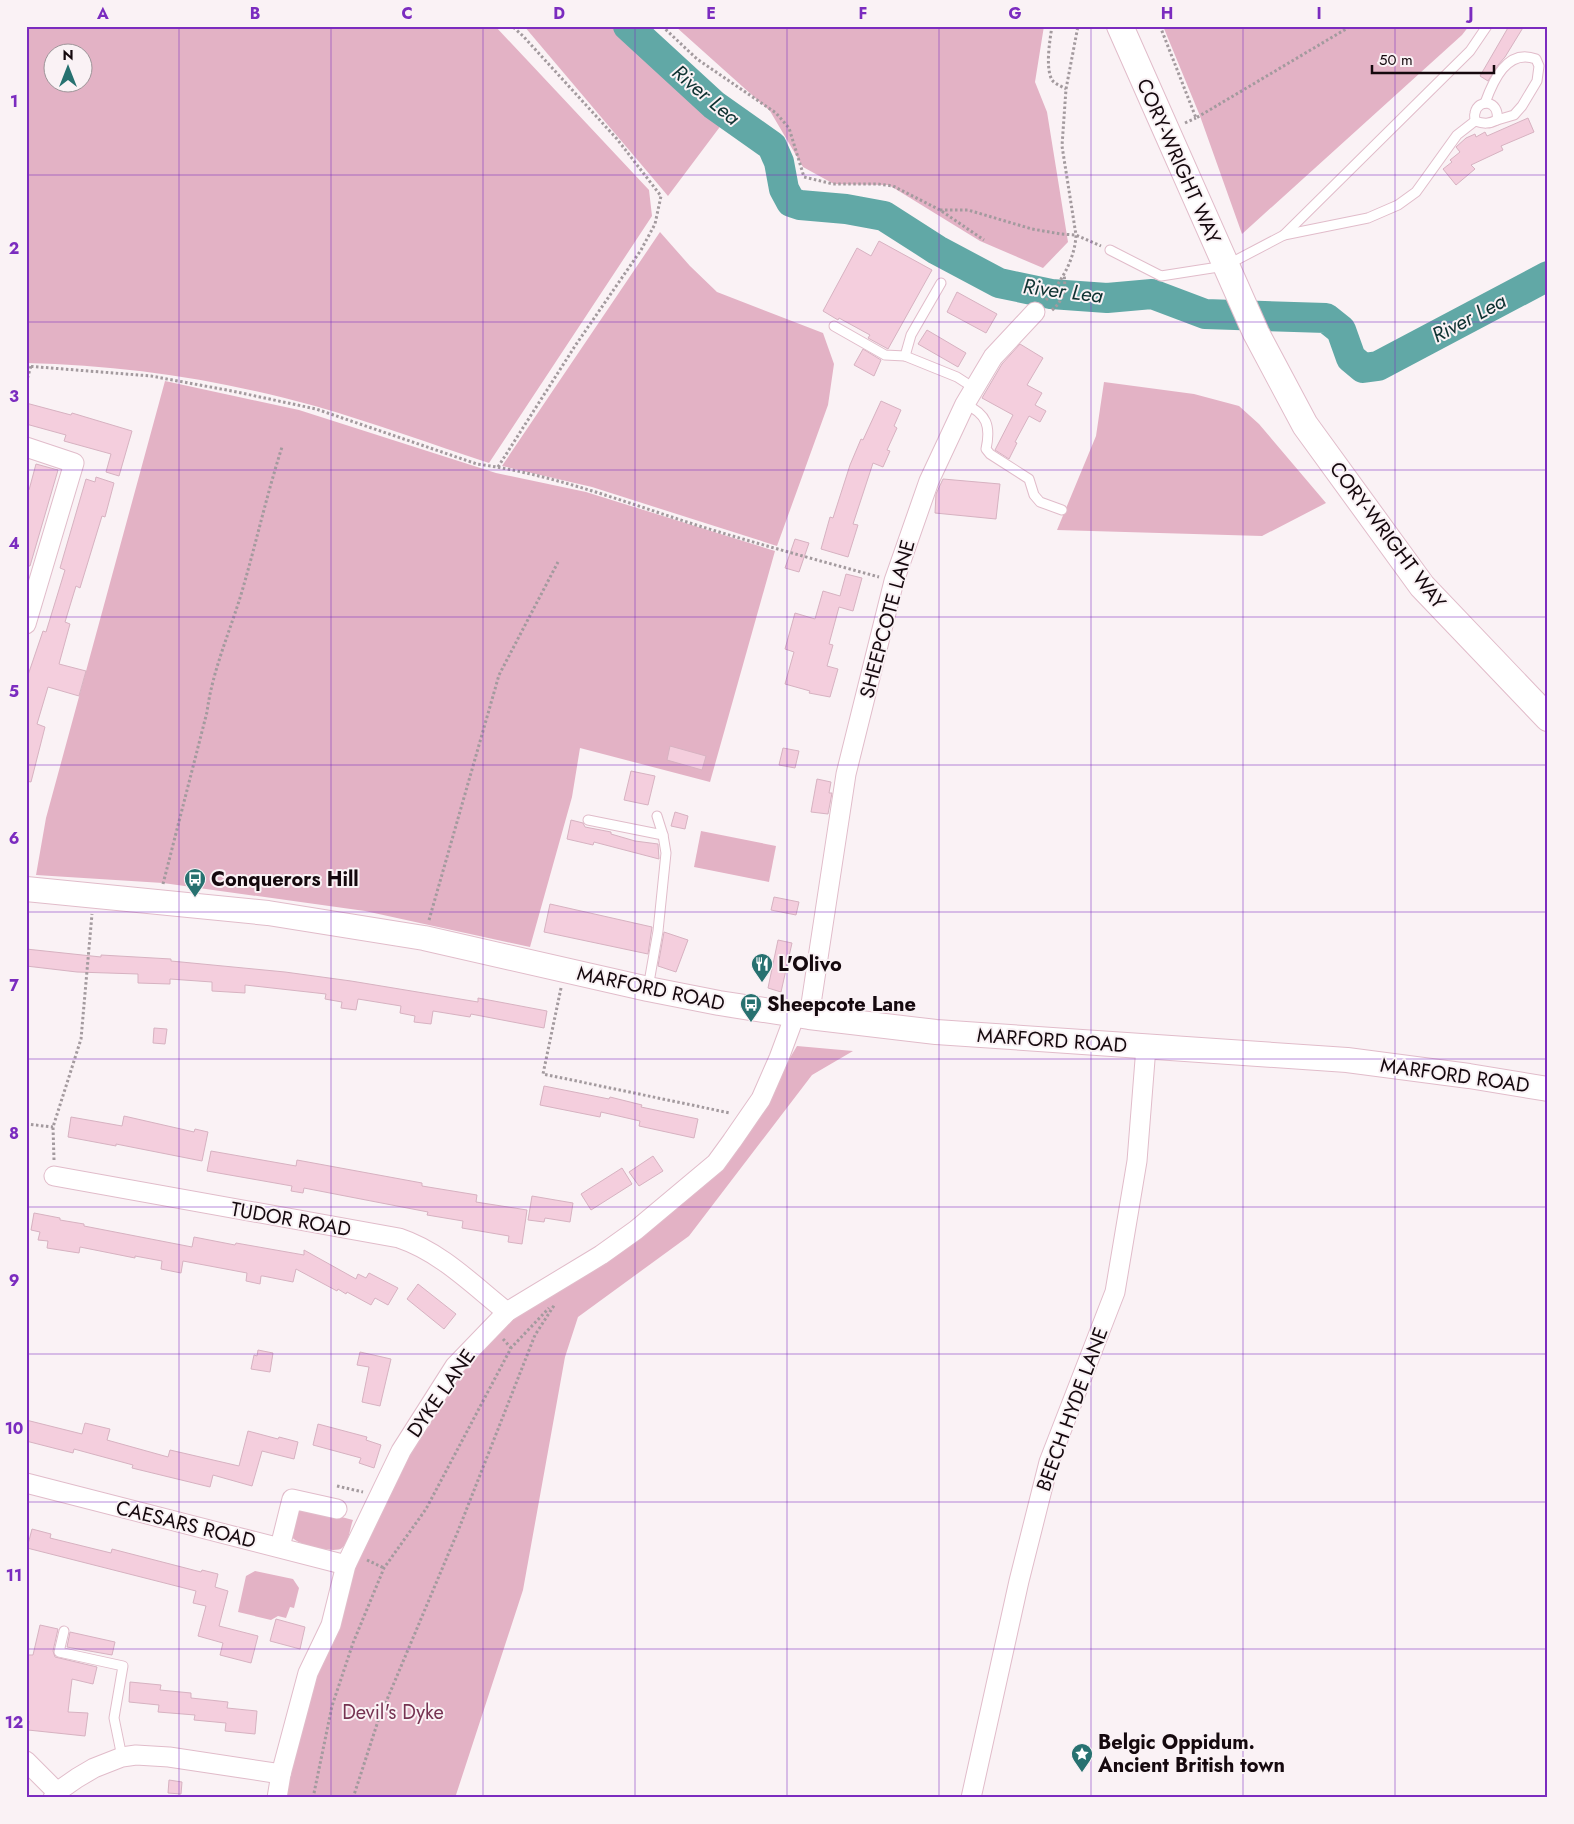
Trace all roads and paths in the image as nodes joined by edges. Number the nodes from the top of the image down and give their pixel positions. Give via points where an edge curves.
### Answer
1 (512, 26) edge
2 (662, 26) edge
3 (1052, 26) edge
4 (1078, 26) edge
5 (1120, 26) edge
6 (1160, 26) edge
7 (1351, 26) edge
8 (1487, 26) edge
9 (1066, 89) junction
10 (1485, 104) junction
11 (1497, 120) junction
12 (1476, 122) junction
13 (940, 210) junction
14 (1076, 235) junction
15 (1284, 235) junction
16 (984, 240) dead end
17 (1110, 250) joint
18 (1225, 266) junction
19 (1064, 273) junction
20 (941, 283) dead end
21 (1045, 307) junction
22 (834, 326) dead end
23 (905, 356) junction
24 (26, 366) edge
25 (31, 366) junction
26 (26, 383) edge
27 (970, 396) junction
28 (26, 447) edge
29 (282, 447) dead end
30 (498, 467) junction
31 (1062, 510) dead end
32 (558, 562) dead end
33 (894, 581) junction
34 (26, 624) edge
35 (1548, 718) edge
36 (656, 816) dead end
37 (588, 820) dead end
38 (664, 835) junction
39 (26, 889) edge
40 (94, 896) junction
41 (158, 902) junction
42 (424, 938) junction
43 (565, 970) junction
44 (648, 989) junction
45 (802, 1016) junction
46 (1146, 1047) junction
47 (1548, 1089) edge
48 (748, 1117) junction
49 (26, 1124) edge
50 (53, 1127) junction
51 (54, 1176) joint
52 (507, 1312) junction
53 (26, 1483) edge
54 (337, 1486) dead end
55 (379, 1496) junction
56 (337, 1509) dead end
57 (280, 1547) junction
58 (346, 1565) junction
59 (64, 1631) dead end
60 (122, 1757) junction
61 (26, 1761) edge
62 (281, 1774) junction
63 (55, 1795) edge
64 (277, 1798) edge
65 (312, 1798) edge
66 (353, 1798) edge
67 (971, 1798) edge

1 - 30 path via 616,139 661,196 655,224 641,250
2 - 13 path via 697,59 776,113 790,128 804,177 833,184 893,186
3 - 9 path via 1049,62 1052,79
4 - 9 path
5 - 18 main road, CORY-WRIGHT WAY
6 - 7 path via 1196,118
8 - 15 lane via 1470,51
9 - 14 path via 1062,146
10 - 11 lane via 1496,108
10 - 11 lane via 1490,89 1507,63 1517,57 1536,59 1539,66 1537,81 1522,106 1514,115
10 - 12 lane via 1478,106
11 - 12 lane via 1483,124
12 - 15 lane via 1458,136 1416,192 1398,205 1368,218
13 - 14 path via 968,210 1032,229
13 - 16 path
14 - 17 path
14 - 19 path via 1076,248
15 - 18 lane
17 - 18 lane via 1161,276
18 - 35 main road, CORY-WRIGHT WAY via 1305,425 1422,586
19 - 21 path
19 - 21 path via 1066,284 1062,301
20 - 23 lane via 911,335
21 - 27 street, SHEEPCOTE LANE via 993,357
22 - 23 lane via 885,354
23 - 27 lane via 957,377
24 - 25 path
25 - 26 path
25 - 30 path via 144,375 316,409 477,464
27 - 31 lane via 986,420 986,449 990,454 1029,479 1040,502
27 - 33 street, SHEEPCOTE LANE via 929,481
28 - 34 street via 74,463
29 - 41 path via 240,596 209,690 207,712
30 - 33 path via 591,490 703,527
32 - 42 path via 499,675
33 - 45 street, SHEEPCOTE LANE via 846,774
36 - 38 lane
37 - 38 lane
38 - 44 lane via 666,853 658,931
39 - 40 street, MARFORD ROAD
40 - 41 street, MARFORD ROAD
40 - 50 path via 81,1039
41 - 42 street, MARFORD ROAD via 268,913
42 - 43 street, MARFORD ROAD
43 - 44 street, MARFORD ROAD
43 - 48 path via 543,1074
44 - 45 street, MARFORD ROAD
45 - 46 street, MARFORD ROAD via 936,1032
45 - 48 street, DYKE LANE via 761,1099
46 - 47 street, MARFORD ROAD via 1348,1060
46 - 67 street, BEECH HYDE LANE via 1137,1161 1115,1292 1049,1462 1018,1580
48 - 52 street, DYKE LANE via 716,1162 636,1230
49 - 50 path
50 - 51 path
51 - 52 street, TUDOR ROAD via 400,1238 432,1253
52 - 55 street, DYKE LANE via 455,1366 400,1451
53 - 57 street, CAESARS ROAD
54 - 55 path
55 - 58 street, DYKE LANE
56 - 57 street via 292,1499
57 - 58 street, CAESARS ROAD
58 - 62 street, DYKE LANE via 331,1624 308,1673
59 - 60 lane via 58,1652 123,1666 114,1718
60 - 62 street via 152,1755
60 - 63 street via 94,1768
61 - 63 street
62 - 64 street, DYKE LANE
65 - 66 path via 332,1706 353,1643 384,1568 426,1509 511,1348 560,1297 535,1335 458,1531 378,1721

